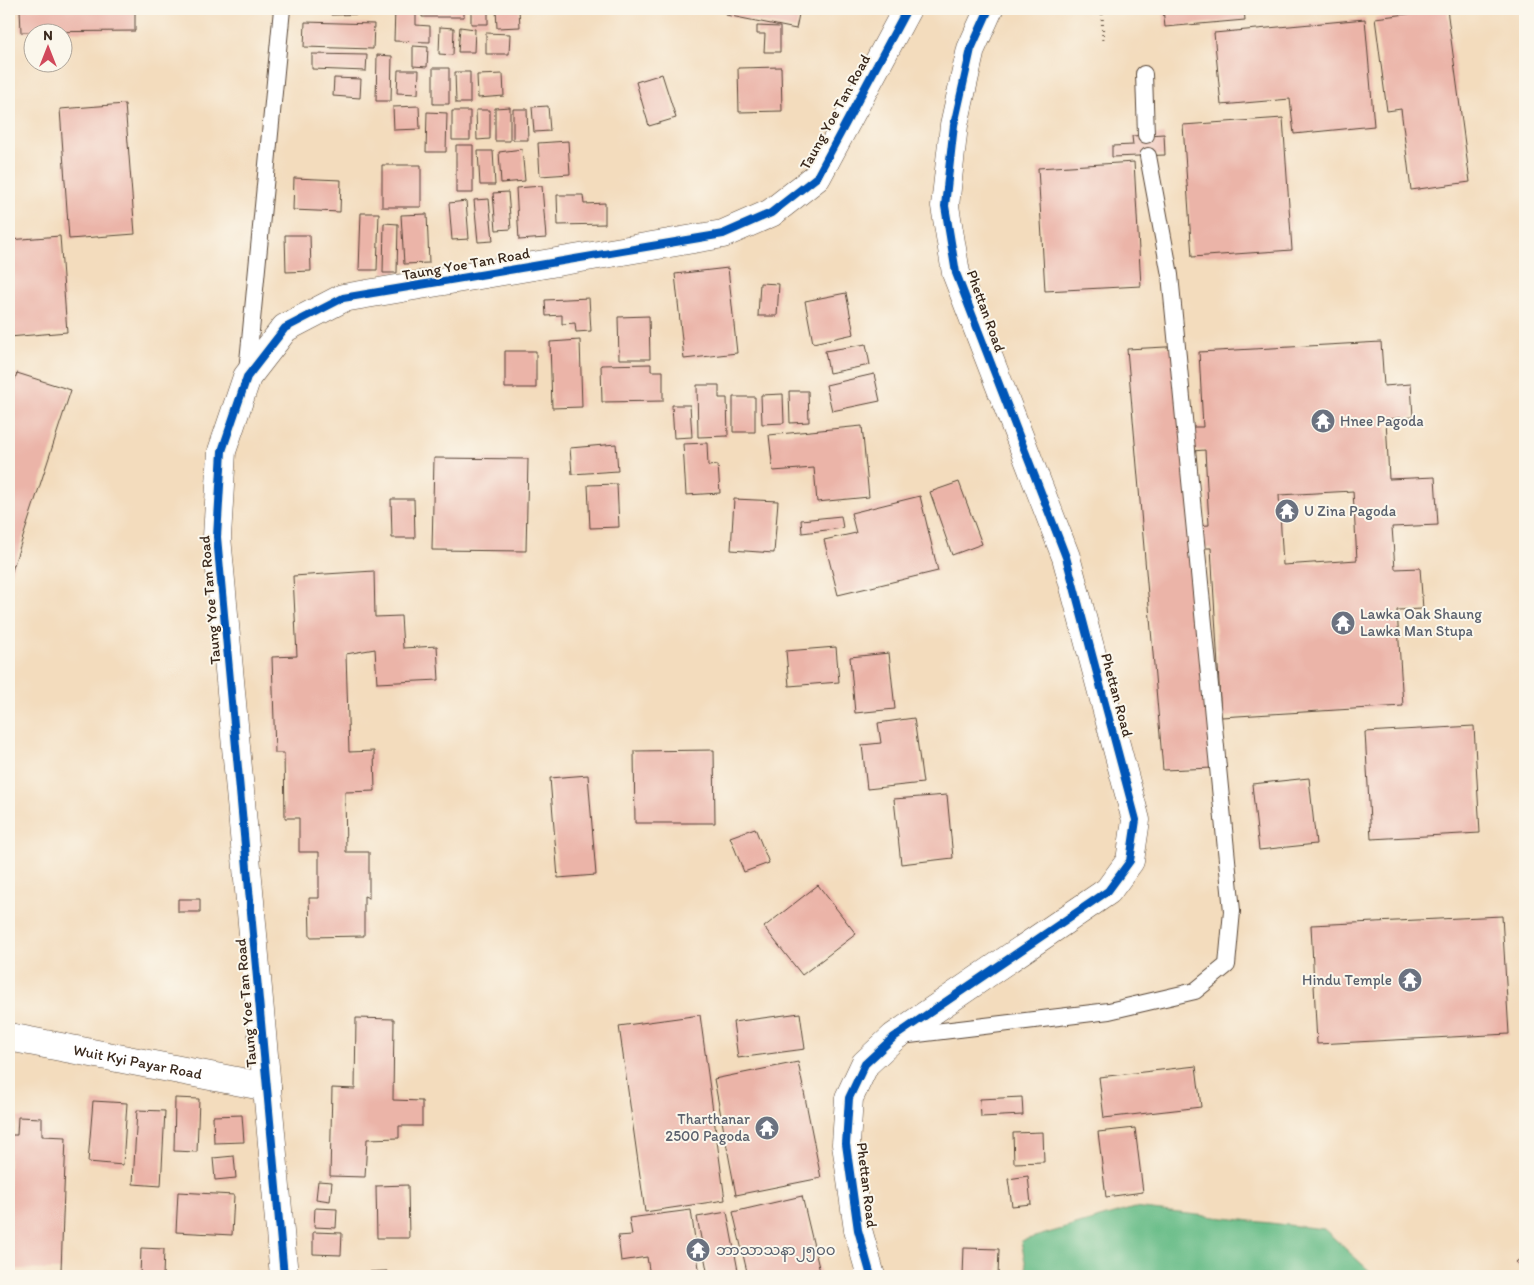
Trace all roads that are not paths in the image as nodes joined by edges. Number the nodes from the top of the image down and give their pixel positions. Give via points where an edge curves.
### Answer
1 (282, 9) edge
2 (907, 9) edge
3 (988, 9) edge
4 (1144, 74) dead end
5 (1146, 135) dead end
6 (1148, 156) dead end
7 (247, 377) junction
8 (9, 1037) edge
9 (894, 1037) junction
10 (267, 1087) junction
11 (284, 1276) edge
12 (871, 1276) edge

1 - 7 lane, Taung Yoe Tan Road
2 - 7 street, Taung Yoe Tan Road via 817,177 771,213 723,234 343,298 285,328
3 - 9 street, Phettan Road via 971,49 954,125 945,206 956,272 1066,557 1136,820 1130,862 1108,891
4 - 5 lane
6 - 9 lane via 1170,275 1232,911 1227,965 1195,991 1109,1011
7 - 10 street, Taung Yoe Tan Road via 222,451 217,537
8 - 10 street, Wuit Kyi Payar Road
9 - 12 street, Phettan Road via 865,1064 849,1098 846,1144 858,1230
10 - 11 street, Taung Yoe Tan Road

